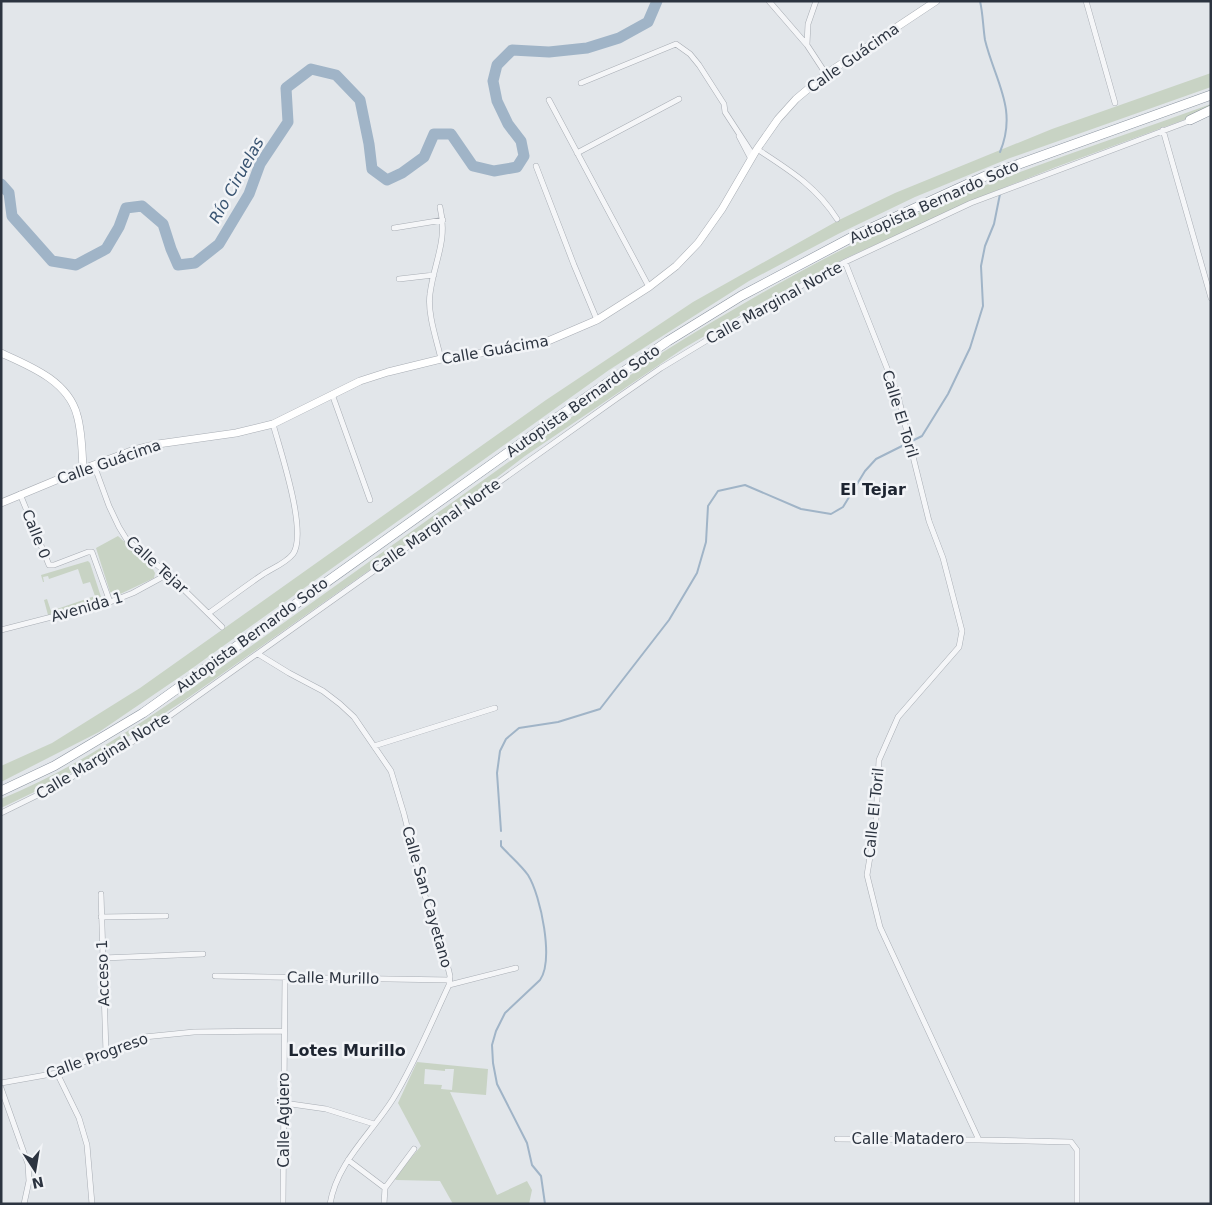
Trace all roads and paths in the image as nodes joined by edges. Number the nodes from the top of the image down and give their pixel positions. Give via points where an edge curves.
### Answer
1 (769, 1) edge
2 (816, 1) edge
3 (936, 1) edge
4 (1086, 1) edge
5 (807, 45) junction
6 (826, 74) junction
7 (581, 83) dead end
8 (1211, 95) edge
9 (679, 98) dead end
10 (549, 100) dead end
11 (1115, 103) dead end
12 (1211, 110) edge
13 (1211, 114) edge
14 (1190, 120) junction
15 (1164, 130) junction
16 (577, 153) junction
17 (754, 155) junction
18 (536, 166) dead end
19 (440, 207) dead end
20 (837, 219) dead end
21 (443, 220) junction
22 (394, 228) dead end
23 (845, 262) junction
24 (434, 274) junction
25 (399, 279) dead end
26 (649, 287) junction
27 (1211, 298) edge
28 (597, 320) junction
29 (1, 353) edge
30 (441, 359) junction
31 (332, 394) junction
32 (273, 424) junction
33 (94, 465) junction
34 (83, 469) junction
35 (20, 494) junction
36 (370, 500) dead end
37 (1, 503) edge
38 (168, 574) junction
39 (110, 602) junction
40 (209, 613) junction
41 (222, 627) dead end
42 (1, 630) edge
43 (258, 654) junction
44 (495, 708) dead end
45 (374, 746) junction
46 (1, 791) edge
47 (1, 813) edge
48 (101, 894) dead end
49 (166, 916) dead end
50 (102, 917) junction
51 (203, 954) dead end
52 (103, 958) junction
53 (516, 968) dead end
54 (215, 976) dead end
55 (285, 977) junction
56 (450, 983) junction
57 (284, 1031) junction
58 (106, 1053) junction
59 (57, 1073) junction
60 (1, 1083) edge
61 (2, 1092) edge
62 (284, 1103) junction
63 (374, 1124) junction
64 (837, 1139) dead end
65 (979, 1140) junction
66 (414, 1149) dead end
67 (348, 1160) junction
68 (385, 1188) junction
69 (24, 1204) edge
70 (92, 1204) edge
71 (283, 1204) edge
72 (330, 1204) edge
73 (384, 1204) edge
74 (1077, 1204) edge

1 - 5 street
2 - 5 street via 808,24
3 - 6 main road, Calle Guácima
4 - 11 street
5 - 6 street
6 - 17 main road, Calle Guácima via 786,109
7 - 17 street via 676,44 698,65
8 - 46 highway, Autopista Bernardo Soto via 983,177 858,234 741,296 668,341 555,419 143,713 54,766
9 - 16 street
10 - 16 street
12 - 14 highway
13 - 14 street, Calle Marginal Norte
14 - 15 street, Calle Marginal Norte
15 - 23 street, Calle Marginal Norte via 971,203
15 - 27 street
16 - 26 street
17 - 20 street via 800,178 819,194
17 - 26 main road, Calle Guácima via 698,244
18 - 28 street
19 - 21 street
21 - 22 street
21 - 24 street via 441,250
23 - 43 street, Calle Marginal Norte via 661,368
23 - 65 street, Calle El Toril via 898,396 929,521 943,558 962,631 959,647 898,717 880,760 876,820 867,875 880,927
24 - 25 street
24 - 30 street via 430,307
26 - 28 main road, Calle Guácima
28 - 30 main road, Calle Guácima via 541,344
29 - 34 main road via 41,373 68,396 77,415
30 - 31 main road, Calle Guácima via 388,372
31 - 32 main road, Calle Guácima
31 - 36 street
32 - 33 main road, Calle Guácima via 236,433 158,444
32 - 40 street via 294,502 297,546 288,560
33 - 34 main road, Calle Guácima
33 - 38 street, Calle Tejar via 123,535
34 - 35 main road, Calle Guácima
35 - 37 main road, Calle Guácima
35 - 39 street, Calle 0 via 49,565 92,552
38 - 39 street, Avenida 1
38 - 40 street, Calle Tejar
39 - 42 street, Avenida 1
40 - 41 street, Calle Tejar
43 - 45 street, Calle San Cayetano via 340,704 354,717
43 - 47 street, Calle Marginal Norte via 133,742
44 - 45 street
45 - 56 street, Calle San Cayetano via 394,778 422,887 444,951
48 - 50 street, Acceso 1
49 - 50 street
50 - 52 street, Acceso 1
51 - 52 street
52 - 58 street, Acceso 1
53 - 56 street, Calle Murillo
54 - 55 street, Calle Murillo
55 - 56 street, Calle Murillo
55 - 57 street, Calle Agüero
56 - 63 street, Calle San Cayetano via 404,1078
57 - 58 street, Calle Progreso via 168,1034 144,1037
57 - 62 street, Calle Agüero
58 - 59 street, Calle Progreso
59 - 60 street, Calle Progreso
59 - 70 street via 88,1145
61 - 69 street via 28,1164 29,1181
62 - 63 street via 326,1109
62 - 71 street, Calle Agüero
63 - 67 street, Calle San Cayetano
64 - 65 street, Calle Matadero
65 - 74 street via 1072,1142 1077,1150
66 - 68 street
67 - 68 street
67 - 72 street, Calle San Cayetano
68 - 73 street

